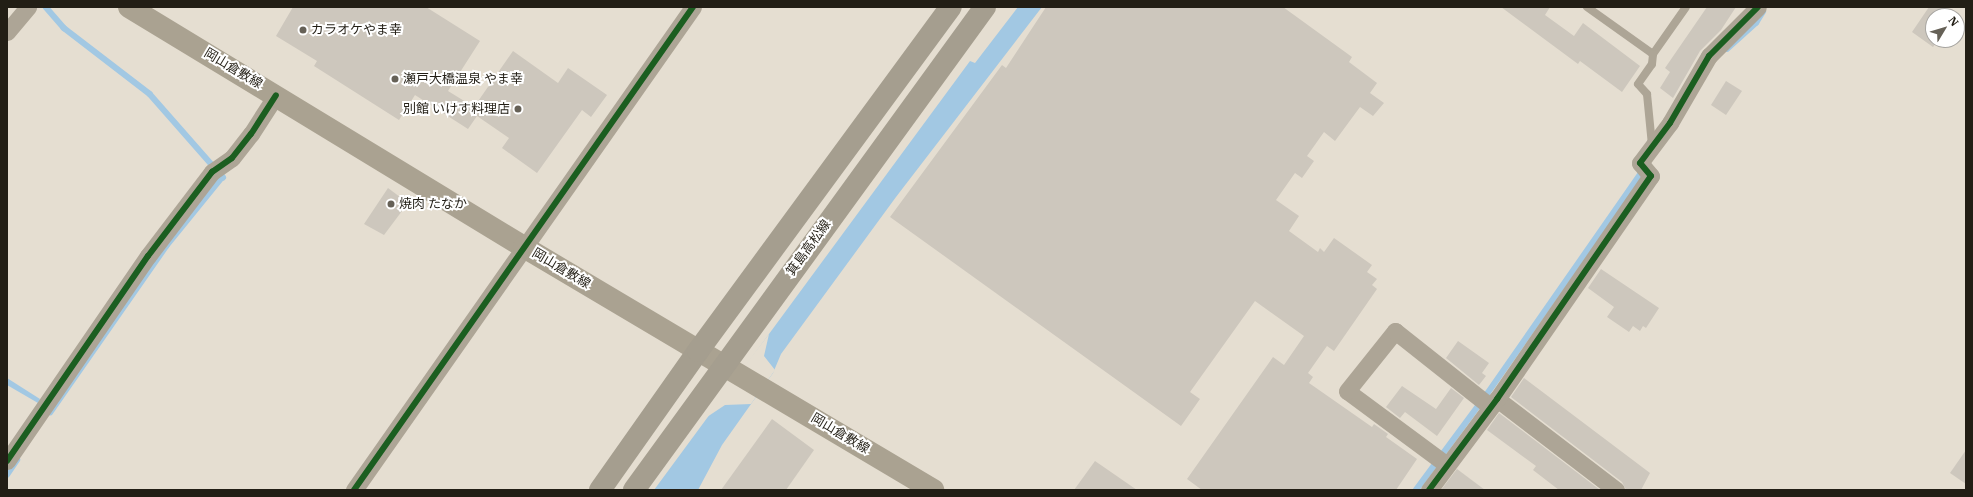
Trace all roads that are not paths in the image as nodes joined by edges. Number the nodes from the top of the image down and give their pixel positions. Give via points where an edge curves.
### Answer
1 (28, 7) edge
2 (129, 7) edge
3 (693, 7) edge
4 (951, 7) edge
5 (985, 7) edge
6 (1587, 7) edge
7 (1686, 7) edge
8 (1758, 7) edge
9 (7, 32) edge
10 (1653, 54) junction
11 (276, 95) junction
12 (1652, 147) junction
13 (524, 247) junction
14 (698, 351) junction
15 (731, 370) junction
16 (1489, 402) junction
17 (7, 461) edge
18 (1442, 461) junction
19 (354, 490) edge
20 (600, 490) edge
21 (634, 490) edge
22 (933, 490) edge
23 (1429, 490) edge
24 (1616, 490) edge

1 - 9 street
2 - 11 main road, 岡山倉敷線
3 - 13 street
4 - 14 main road
5 - 15 main road, 箕島高松線
6 - 10 lane
7 - 10 lane
8 - 12 street via 1709,56
10 - 12 lane via 1652,64 1638,84 1647,94
11 - 13 main road, 岡山倉敷線
11 - 17 street via 251,134 217,168 148,256
12 - 16 street via 1640,163 1651,176
13 - 14 main road, 岡山倉敷線
13 - 19 street
14 - 15 main road, 岡山倉敷線
14 - 20 main road
15 - 21 main road, 箕島高松線
15 - 22 main road, 岡山倉敷線
16 - 18 street
16 - 18 street via 1395,331 1347,391
16 - 24 street
18 - 23 street

